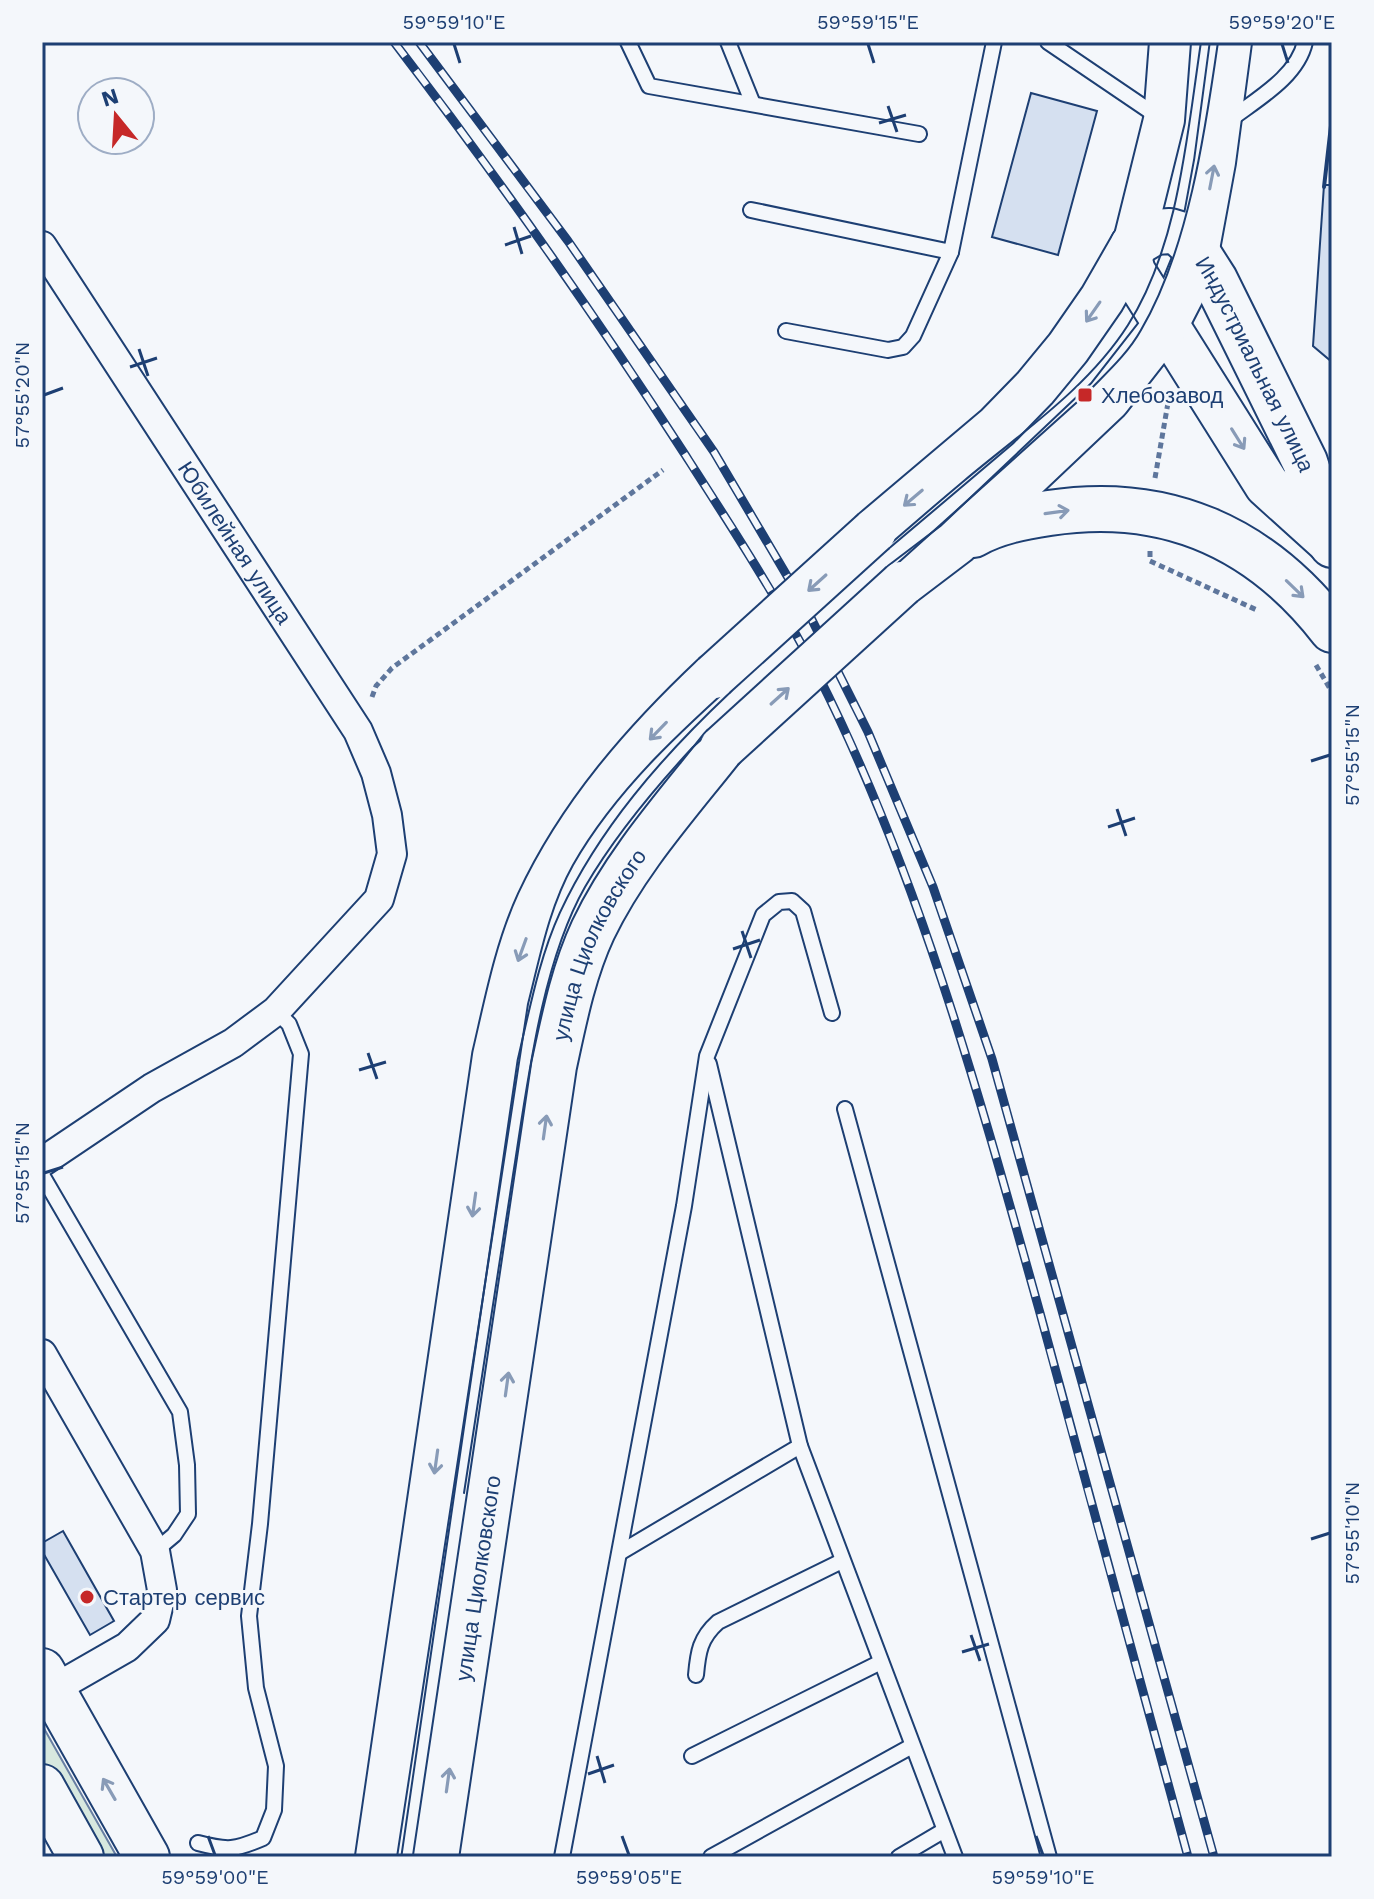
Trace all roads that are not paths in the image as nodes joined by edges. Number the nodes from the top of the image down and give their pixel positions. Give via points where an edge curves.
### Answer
1 (628, 42) edge
2 (728, 42) edge
3 (994, 42) edge
4 (1048, 42) edge
5 (1064, 42) edge
6 (1170, 42) edge
7 (1231, 42) edge
8 (1305, 42) edge
9 (1073, 59) junction
10 (753, 104) junction
11 (1164, 120) junction
12 (1221, 127) junction
13 (919, 134) dead end
14 (751, 210) dead end
15 (1133, 245) junction
16 (42, 246) edge
17 (951, 252) junction
18 (1198, 254) junction
19 (1165, 326) junction
20 (786, 331) dead end
21 (956, 543) junction
22 (1331, 544) edge
23 (1332, 630) edge
24 (276, 1011) junction
25 (832, 1013) dead end
26 (707, 1056) junction
27 (845, 1109) dead end
28 (42, 1162) edge
29 (42, 1175) edge
30 (42, 1354) edge
31 (800, 1446) junction
32 (155, 1551) junction
33 (621, 1552) junction
34 (842, 1561) junction
35 (881, 1662) junction
36 (696, 1675) dead end
37 (45, 1685) edge
38 (912, 1746) junction
39 (692, 1756) dead end
40 (42, 1787) edge
41 (943, 1831) junction
42 (198, 1843) dead end
43 (81, 1857) edge
44 (147, 1857) edge
45 (378, 1857) edge
46 (436, 1857) edge
47 (562, 1857) edge
48 (711, 1857) edge
49 (899, 1857) edge
50 (955, 1857) edge
51 (1049, 1857) edge

1 - 10 lane via 649,86
2 - 10 lane
3 - 17 lane
4 - 9 lane
5 - 9 lane
6 - 11 main road, Индустриальная улица
7 - 12 main road, Индустриальная улица
8 - 12 lane via 1286,76
9 - 11 lane
10 - 13 lane
11 - 15 main road, Индустриальная улица
18 -> 12 main road, Индустриальная улица
14 - 17 lane
15 - 18 main road via 1155,232 1170,231 1180,234
15 - 19 main road, Индустриальная улица via 1133,272
15 -> 45 main road, bridge via 1068,348 997,427 874,531 645,745 573,841 539,905 515,969 495,1056
16 - 24 street, Юбилейная улица via 358,731 376,773 392,854 379,899
17 - 20 lane via 903,347 888,350
18 - 19 main road, улица Циолковского
18 - 22 main road, Индустриальная улица via 1305,462
19 - 21 main road, улица Циолковского via 1108,399
19 -> 22 main road, Индустриальная улица via 1267,485
21 -> 23 main road via 1006,522 1047,514 1089,508 1150,512 1207,530 1261,559
46 -> 21 main road, улица Циолковского, bridge via 554,1066 573,983 593,930 622,879 722,748 902,584
24 - 28 street
24 - 42 lane via 289,1024 301,1054 249,1616 256,1688 276,1766 274,1810 263,1838 238,1849
25 - 26 lane via 803,911 792,901 779,902 763,915
26 - 31 lane
26 - 33 lane
27 - 51 lane
29 - 32 lane via 180,1412 188,1514
30 - 32 street
31 - 33 lane
31 - 34 lane
32 - 37 street via 162,1590 155,1620 127,1647
33 - 47 lane
34 - 35 lane
34 - 36 lane via 718,1622 704,1633
35 - 38 lane
35 - 39 lane
44 -> 37 main road
38 - 41 lane
38 - 48 lane
40 - 43 main road
41 - 49 lane
41 - 50 lane

